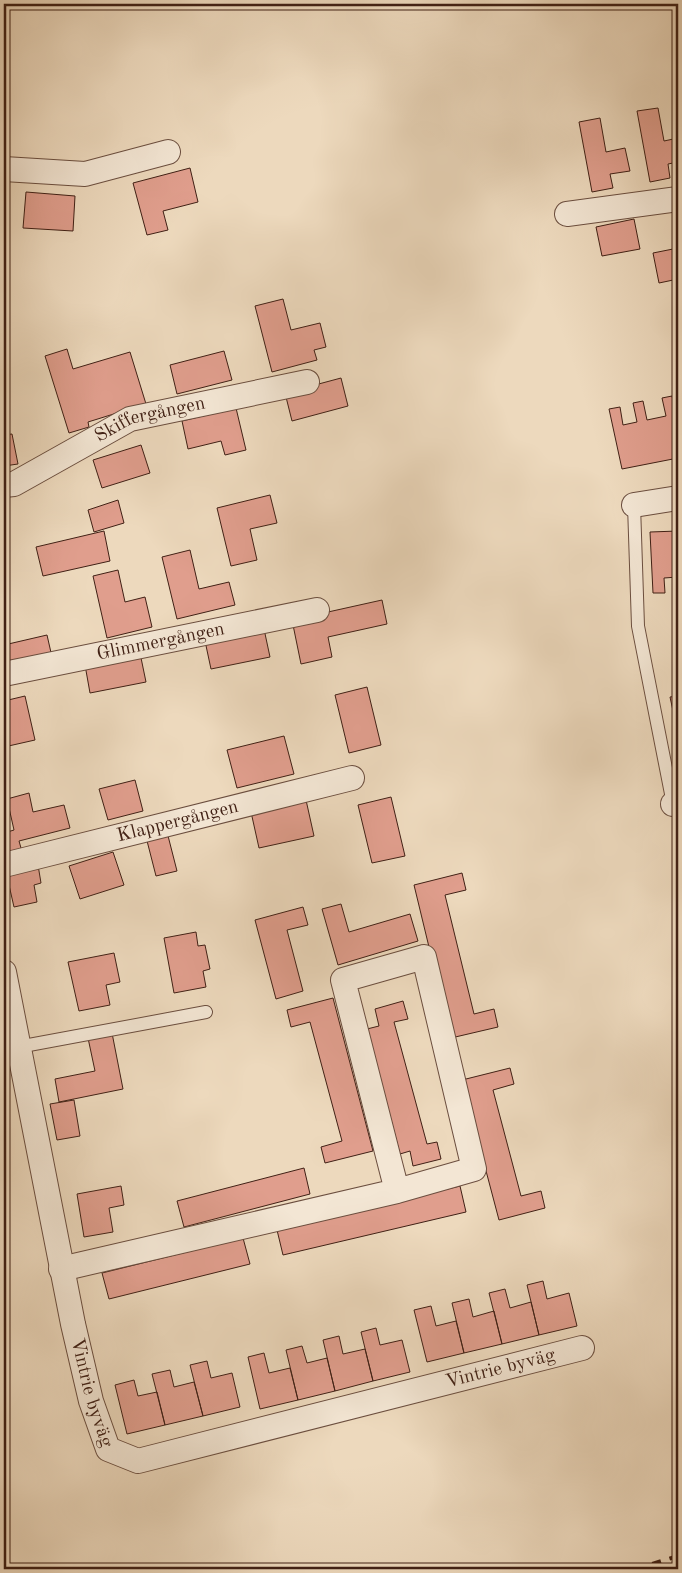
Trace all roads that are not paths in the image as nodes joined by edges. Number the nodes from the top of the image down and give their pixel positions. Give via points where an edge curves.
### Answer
1 (168, 152) dead end
2 (4, 169) edge
3 (678, 199) edge
4 (567, 214) dead end
5 (307, 382) dead end
6 (4, 485) edge
7 (678, 498) edge
8 (634, 505) joint
9 (317, 610) dead end
10 (4, 674) edge
11 (352, 778) dead end
12 (676, 804) edge
13 (4, 865) edge
14 (4, 972) edge
15 (206, 1012) dead end
16 (18, 1047) junction
17 (398, 1191) junction
18 (61, 1269) junction
19 (582, 1348) dead end

1 - 2 street via 85,174
3 - 4 street
5 - 6 street, Skiffergången via 130,420 14,484
7 - 8 street
8 - 12 lane via 638,626
9 - 10 street, Glimmergången
11 - 13 street, Klappergången
14 - 16 street, Vintrie byväg
15 - 16 lane
16 - 18 street, Vintrie byväg
17 - 17 street via 474,1169 424,957 343,980
17 - 18 street
18 - 19 street, Vintrie byväg via 90,1401 108,1449 138,1461

